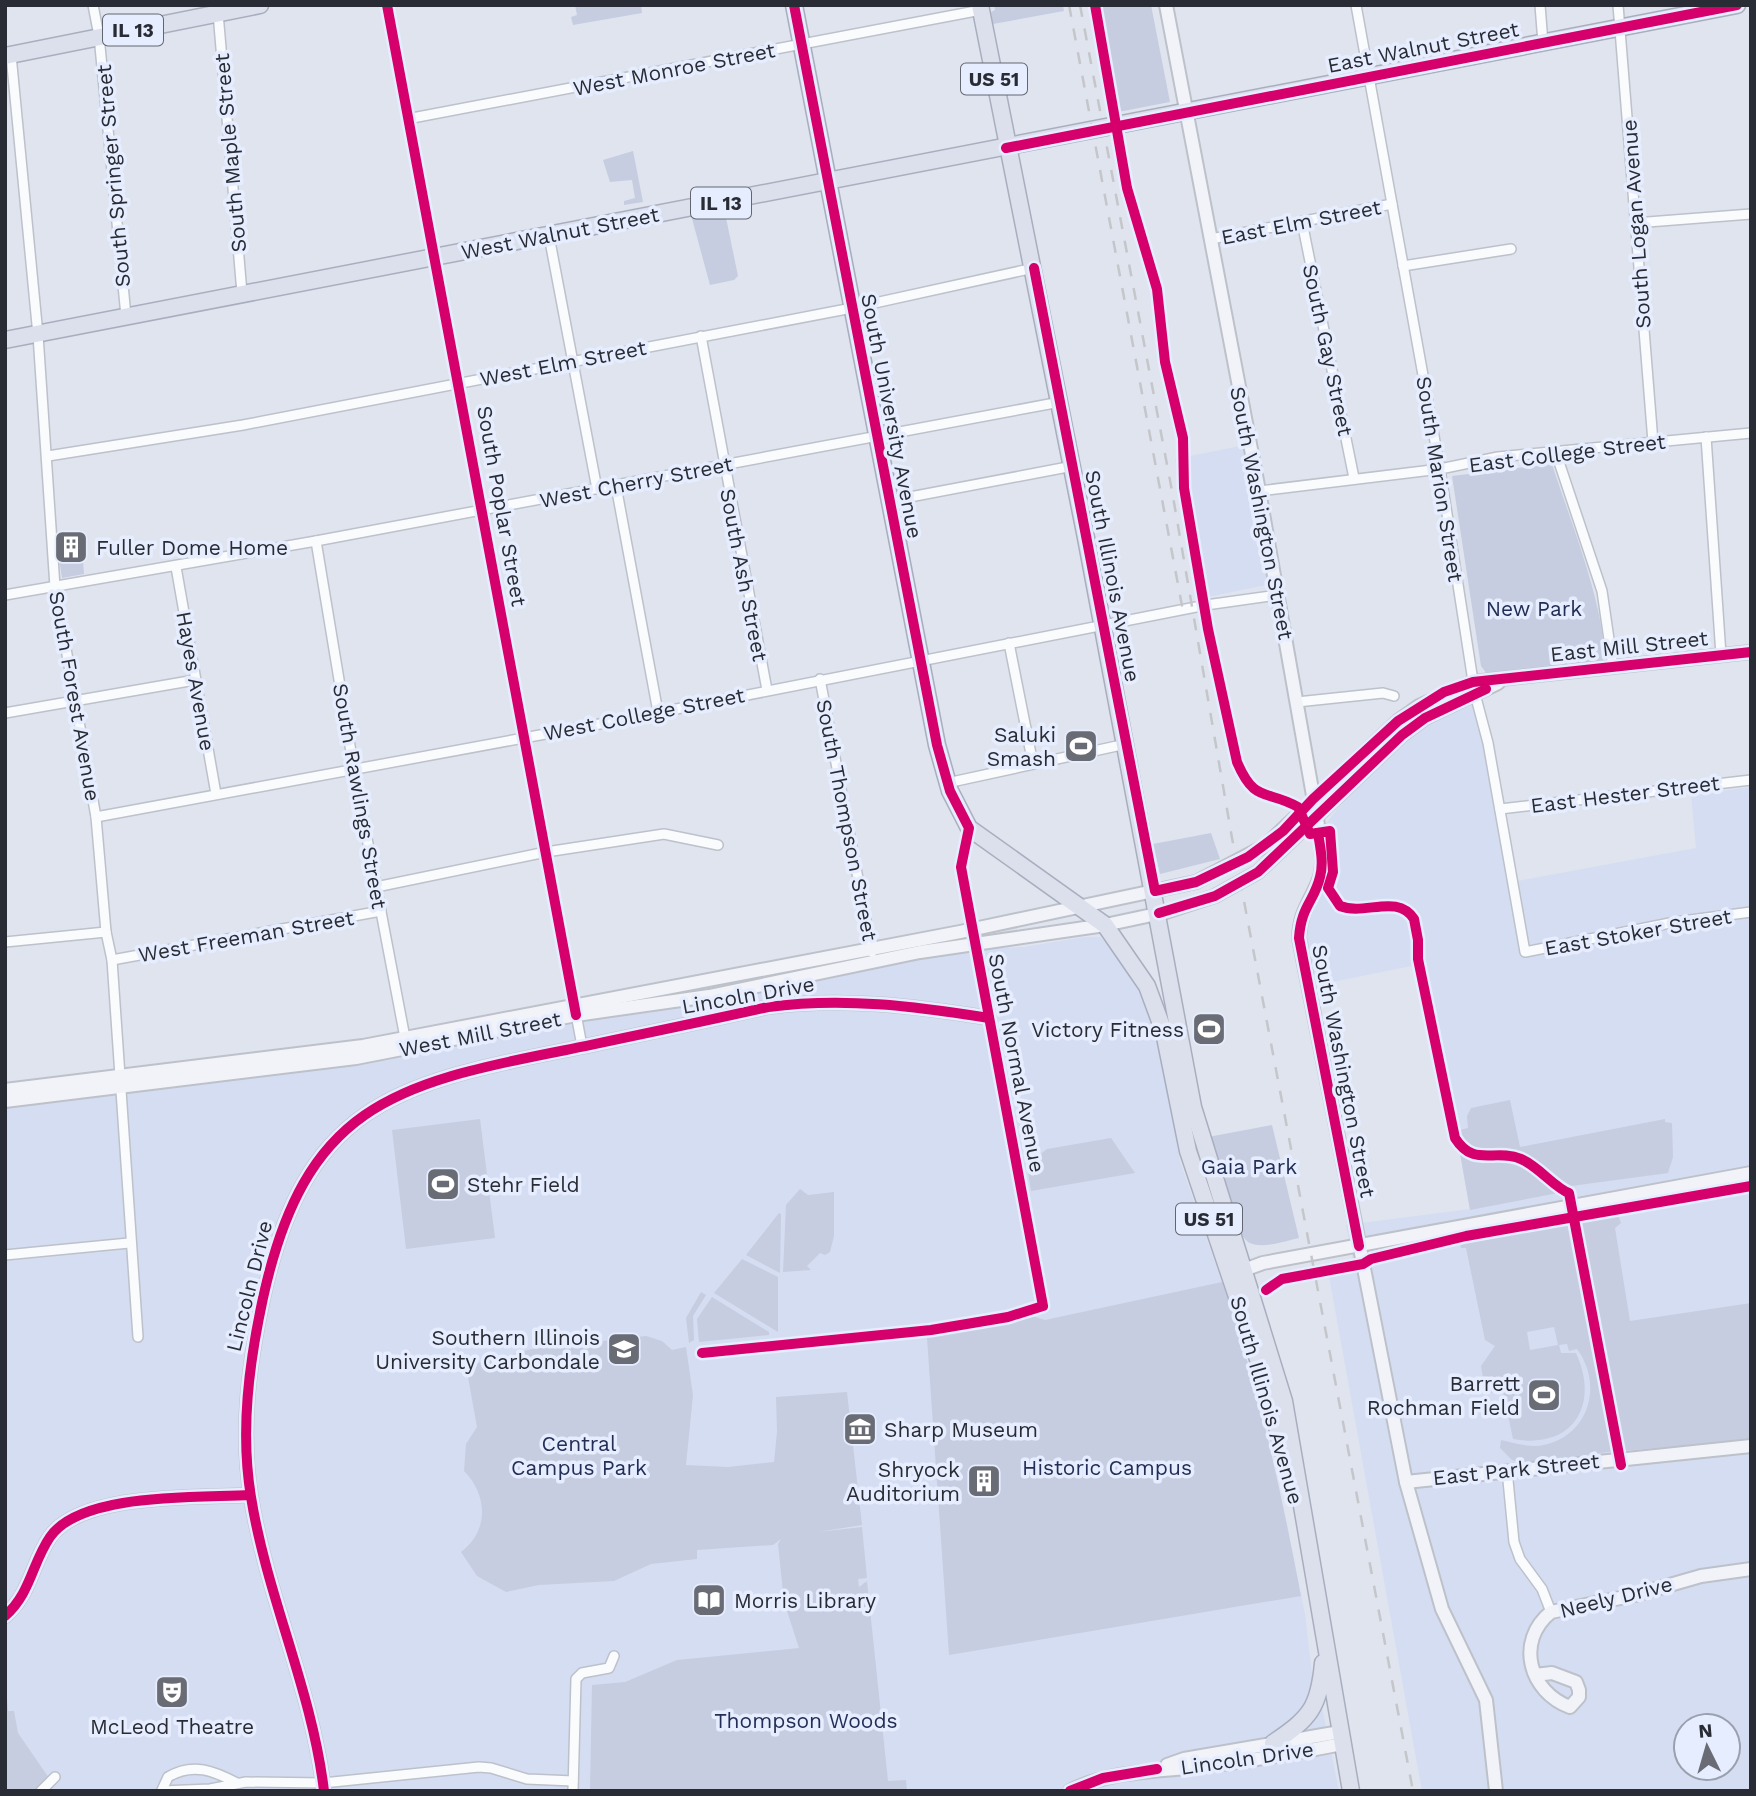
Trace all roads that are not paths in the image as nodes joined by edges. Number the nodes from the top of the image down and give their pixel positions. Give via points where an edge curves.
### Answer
1 (93, 5) edge
2 (387, 5) edge
3 (794, 5) edge
4 (1166, 5) edge
5 (1356, 5) edge
6 (1539, 5) edge
7 (1618, 5) edge
8 (1738, 5) edge
9 (249, 6) edge
10 (980, 8) edge
11 (218, 13) junction
12 (1622, 28) junction
13 (99, 36) junction
14 (1543, 43) junction
15 (802, 45) junction
16 (8, 56) edge
17 (1370, 76) junction
18 (1186, 112) junction
19 (407, 119) junction
20 (1116, 126) joint
21 (1006, 148) junction
22 (828, 183) junction
23 (1392, 204) junction
24 (1751, 214) edge
25 (1302, 222) junction
26 (1635, 223) junction
27 (549, 236) junction
28 (1211, 239) junction
29 (1511, 249) dead end
30 (436, 257) junction
31 (1403, 266) junction
32 (1034, 268) junction
33 (242, 293) junction
34 (852, 308) junction
35 (126, 316) junction
36 (38, 335) junction
37 (701, 336) junction
38 (5, 340) edge
39 (572, 360) junction
40 (459, 383) junction
41 (1060, 402) junction
42 (1751, 433) edge
43 (876, 435) junction
44 (1706, 437) junction
45 (1653, 442) junction
46 (1555, 450) junction
47 (48, 456) junction
48 (723, 465) junction
49 (1073, 466) junction
50 (1440, 469) junction
51 (1354, 478) junction
52 (616, 485) junction
53 (597, 489) junction
54 (1259, 491) junction
55 (889, 501) junction
56 (483, 511) junction
57 (316, 541) junction
58 (176, 567) junction
59 (55, 587) junction
60 (5, 595) edge
61 (1277, 595) junction
62 (1103, 625) junction
63 (1009, 643) junction
64 (1751, 652) edge
65 (1721, 655) junction
66 (920, 659) junction
67 (1613, 667) junction
68 (820, 679) junction
69 (195, 680) junction
70 (1474, 688) junction
71 (767, 690) junction
72 (1394, 696) dead end
73 (74, 702) junction
74 (1297, 702) junction
75 (659, 712) junction
76 (5, 713) edge
77 (525, 736) junction
78 (1126, 744) junction
79 (1032, 764) junction
80 (1307, 765) junction
81 (354, 770) junction
82 (1336, 777) junction
83 (1751, 780) edge
84 (947, 783) junction
85 (216, 794) junction
86 (1313, 799) junction
87 (1500, 809) junction
88 (96, 817) junction
89 (1317, 818) junction
90 (969, 828) junction
91 (718, 845) dead end
92 (1289, 845) junction
93 (546, 852) junction
94 (1322, 862) junction
95 (376, 887) junction
96 (1155, 891) junction
97 (1082, 906) junction
98 (381, 911) junction
99 (1751, 912) edge
100 (1159, 913) junction
101 (1105, 925) junction
102 (971, 929) junction
103 (106, 932) junction
104 (5, 942) edge
105 (974, 943) junction
106 (1525, 952) joint
107 (872, 955) junction
108 (111, 960) junction
109 (575, 1009) junction
110 (989, 1018) junction
111 (407, 1044) junction
112 (582, 1046) junction
113 (119, 1082) junction
114 (5, 1090) edge
115 (5, 1101) edge
116 (1751, 1173) edge
117 (129, 1243) junction
118 (1359, 1246) junction
119 (5, 1255) edge
120 (1245, 1269) junction
121 (1229, 1275) junction
122 (1043, 1306) dead end
123 (138, 1337) dead end
124 (1751, 1446) edge
125 (1507, 1470) junction
126 (1406, 1482) junction
127 (250, 1494) junction
128 (1302, 1521) junction
129 (1751, 1569) edge
130 (1552, 1612) junction
131 (5, 1616) edge
132 (1325, 1643) junction
133 (614, 1656) dead end
134 (1535, 1675) dead end
135 (1341, 1738) junction
136 (1273, 1743) junction
137 (1157, 1769) junction
138 (55, 1777) dead end
139 (237, 1783) junction
140 (573, 1786) edge
141 (324, 1787) edge
142 (41, 1791) edge
143 (162, 1791) edge
144 (1070, 1791) edge
145 (1351, 1791) edge
146 (1496, 1791) edge

1 - 13 street, South Springer Street
2 - 19 street, South Poplar Street
3 - 15 highway, South University Avenue / US 51
4 - 18 street, South Washington Street
5 - 17 street, South Marion Street
6 - 14 street
7 - 12 street, South Logan Avenue
8 - 12 highway, East Walnut Street / IL 13
9 - 11 highway, IL 13
10 - 15 street, West Monroe Street
10 - 21 highway, South Illinois Avenue / US 51
11 - 13 highway, IL 13
11 - 33 street, South Maple Street
12 - 14 highway, East Walnut Street / IL 13
12 - 26 street, South Logan Avenue
13 - 16 highway, IL 13
13 - 35 street, South Springer Street
14 - 17 highway, East Walnut Street / IL 13
15 - 19 street, West Monroe Street
15 - 22 highway, South University Avenue / US 51
16 - 36 street, South Forest Avenue
17 - 18 highway, East Walnut Street / IL 13
17 - 23 street, South Marion Street
18 - 20 highway, East Walnut Street / IL 13
18 - 28 street, South Washington Street
19 - 30 street, South Poplar Street
20 - 21 highway, West Walnut Street / IL 13
21 - 22 highway, West Walnut Street / IL 13
21 - 32 highway, South Illinois Avenue / US 51
22 - 27 highway, West Walnut Street / IL 13
22 - 34 highway, South University Avenue / US 51
23 - 25 street, East Elm Street
23 - 31 street, South Marion Street
24 - 26 street
25 - 28 street, East Elm Street
25 - 51 street, South Gay Street
26 - 45 street, South Logan Avenue
27 - 30 highway, West Walnut Street / IL 13
27 - 39 street
28 - 54 street, South Washington Street
29 - 31 street
30 - 33 highway, West Walnut Street / IL 13
30 - 40 street, South Poplar Street
31 - 50 street, South Marion Street
32 - 34 street, West Elm Street
32 - 41 highway, South Illinois Avenue / US 51
33 - 35 highway, West Walnut Street / IL 13
34 - 37 street, West Elm Street
34 - 43 highway, South University Avenue / US 51
35 - 36 highway, West Walnut Street / IL 13
36 - 38 highway, West Walnut Street / IL 13
36 - 47 street, South Forest Avenue
37 - 39 street, West Elm Street
37 - 48 street, South Ash Street
39 - 40 street, West Elm Street
39 - 53 street
40 - 47 street, West Elm Street via 243,425
40 - 56 street, South Poplar Street
41 - 43 street, West Cherry Street
41 - 49 highway, South Illinois Avenue / US 51
42 - 44 street, East College Street
43 - 48 street, West Cherry Street
43 - 55 highway, South University Avenue / US 51
44 - 45 street, East College Street
44 - 65 street
45 - 46 street, East College Street
46 - 50 street, East College Street
46 - 67 street via 1602,592
47 - 59 street, South Forest Avenue
48 - 52 street, West Cherry Street
48 - 71 street, South Ash Street
49 - 55 street
49 - 62 highway, South Illinois Avenue / US 51
50 - 51 street, East College Street
50 - 70 street, South Marion Street
51 - 54 street, East College Street
52 - 53 street, West Cherry Street
52 - 75 street
53 - 56 street, West Cherry Street
54 - 61 street, South Washington Street
55 - 66 highway, South University Avenue / US 51
56 - 57 street, West Cherry Street
56 - 77 street, South Poplar Street
57 - 58 street, West Cherry Street
57 - 81 street, South Rawlings Street
58 - 59 street, West Cherry Street
58 - 69 street, Hayes Avenue
59 - 60 street, West Cherry Street
59 - 73 street, South Forest Avenue
61 - 62 street, West College Street
61 - 74 street, South Washington Street
62 - 63 street, West College Street
62 - 78 highway, South Illinois Avenue / US 51
63 - 66 street, West College Street
63 - 79 street
64 - 65 street, East Mill Street
65 - 67 street, East Mill Street
66 - 68 street, West College Street
66 - 84 highway, South University Avenue / US 51
67 - 70 street, East Mill Street via 1511,678
68 - 71 street, West College Street
68 - 107 street, South Thompson Street
69 - 73 street
69 - 85 street, Hayes Avenue
70 - 82 street, East Mill Street via 1419,706
70 - 87 street, South Marion Street
70 - 89 street, East Mill Street via 1402,735
71 - 75 street, West College Street
72 - 74 street via 1383,693
73 - 76 street
73 - 88 street, South Forest Avenue
74 - 80 street, South Washington Street
75 - 77 street, West College Street
77 - 81 street, West College Street
77 - 93 street, South Poplar Street
78 - 79 street
78 - 96 highway, South Illinois Avenue / US 51
79 - 84 street
80 - 82 street via 1321,775
80 - 86 street, South Washington Street
81 - 85 street, West College Street
81 - 95 street, South Rawlings Street
82 - 86 street, East Mill Street
83 - 87 street, East Hester Street
84 - 90 highway, South University Avenue / US 51
85 - 88 street, West College Street
86 - 89 street, South Washington Street
86 - 96 street, East Mill Street via 1283,831 1248,857 1211,876
87 - 106 street, South Marion Street
88 - 103 street, South Forest Avenue
89 - 92 street, East Mill Street
89 - 94 street, South Washington Street
90 - 97 highway, South Illinois Avenue / US 51
90 - 102 street, South Normal Avenue via 961,867
91 - 93 street, West Freeman Street via 664,834
92 - 94 street via 1310,845
92 - 100 street, East Mill Street via 1258,872 1215,896
93 - 95 street, West Freeman Street
93 - 109 street, South Poplar Street
94 - 118 street, South Washington Street via 1320,878 1300,917 1298,938
95 - 98 street, South Rawlings Street
96 - 97 street, West Mill Street
96 - 100 highway, South Illinois Avenue / US 51
97 - 101 highway, South Illinois Avenue / US 51
97 - 102 street, West Mill Street
98 - 108 street, West Freeman Street
98 - 111 street, South Rawlings Street
99 - 106 street, East Stoker Street
100 - 101 street, West Mill Street
100 - 120 highway, South Illinois Avenue / US 51 via 1196,1118
101 - 105 street, West Mill Street
101 - 121 highway, South Illinois Avenue / US 51 via 1133,962 1154,1002 1188,1151
102 - 105 street, South Normal Avenue
102 - 107 street, West Mill Street
103 - 104 street
103 - 108 street, South Forest Avenue
105 - 107 street, West Mill Street
105 - 110 street, South Normal Avenue
107 - 109 street, West Mill Street via 709,996
108 - 113 street, South Forest Avenue
109 - 111 street, West Mill Street
109 - 112 street, South Poplar Street
110 - 112 street, Lincoln Drive via 862,1001 802,1002
110 - 122 street, South Normal Avenue
111 - 113 street, West Mill Street
112 - 127 street, Lincoln Drive via 424,1082 356,1120 316,1165 277,1239 255,1336 247,1401
113 - 114 street, West Mill Street
113 - 115 street, West Mill Street
113 - 117 street, South Forest Avenue
116 - 118 street
117 - 119 street
117 - 123 street, South Forest Avenue
118 - 120 street
118 - 126 street, South Washington Street
120 - 121 street
120 - 128 highway, South Illinois Avenue / US 51 via 1284,1401
121 - 128 highway, South Illinois Avenue / US 51 via 1267,1387
124 - 125 street, East Park Street
125 - 126 street, East Park Street
125 - 130 street via 1514,1542
126 - 146 street, South Washington Street via 1442,1609 1486,1700
127 - 131 street via 110,1504 78,1513 49,1538 23,1597
127 - 141 street, Lincoln Drive via 270,1584 313,1724
128 - 132 highway, South Illinois Avenue / US 51
129 - 130 street, Neely Drive via 1701,1576
130 - 134 street, Neely Drive via 1541,1620 1531,1641
132 - 135 highway, South Illinois Avenue / US 51
132 - 136 highway via 1318,1698 1303,1722
133 - 140 street via 609,1668 582,1673 576,1679
135 - 136 street, Lincoln Drive
135 - 137 street, Lincoln Drive via 1251,1760
135 - 145 highway, South Illinois Avenue / US 51
136 - 137 street, Lincoln Drive via 1198,1756
137 - 144 street, Lincoln Drive via 1103,1779
138 - 142 street
139 - 141 street
139 - 143 street
139 - 143 street via 212,1771 184,1769 168,1777
140 - 141 street via 479,1767

